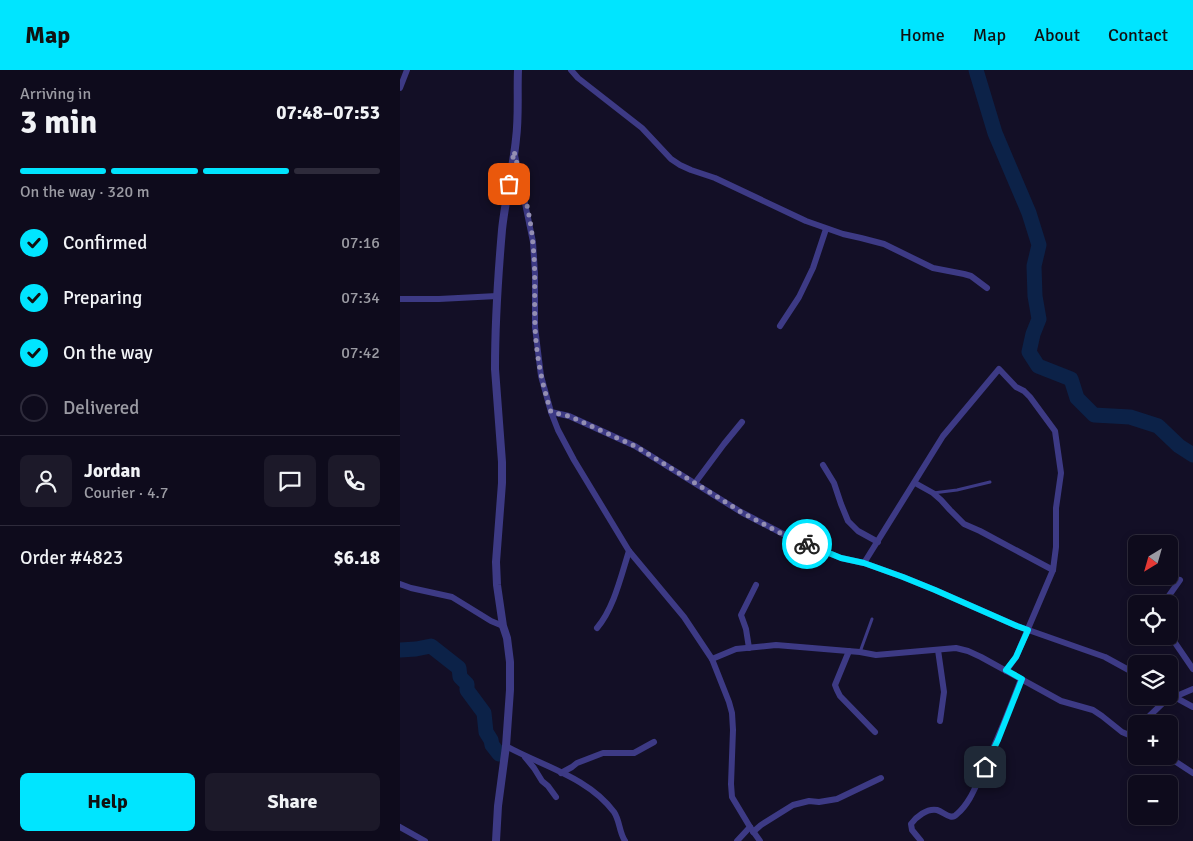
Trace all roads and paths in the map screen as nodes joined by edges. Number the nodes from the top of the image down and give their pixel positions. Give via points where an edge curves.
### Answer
1 (407, 70) edge
2 (518, 70) edge
3 (572, 70) edge
4 (400, 88) edge
5 (514, 151) junction
6 (826, 228) junction
7 (987, 288) dead end
8 (497, 296) junction
9 (400, 299) edge
10 (780, 326) dead end
11 (551, 412) junction
12 (742, 422) dead end
13 (823, 465) dead end
14 (990, 482) dead end
15 (695, 483) junction
16 (915, 483) junction
17 (932, 493) junction
18 (878, 542) junction
19 (629, 551) junction
20 (864, 563) junction
21 (1053, 570) junction
22 (1180, 580) dead end
23 (400, 584) edge
24 (756, 585) dead end
25 (1169, 595) edge
26 (872, 619) dead end
27 (503, 626) junction
28 (597, 628) dead end
29 (1028, 630) junction
30 (1177, 645) edge
31 (749, 648) junction
32 (938, 650) junction
33 (849, 651) junction
34 (860, 652) junction
35 (712, 659) junction
36 (1128, 669) edge
37 (1193, 669) edge
38 (1006, 670) junction
39 (1022, 679) junction
40 (1193, 689) edge
41 (1178, 693) edge
42 (1178, 699) edge
43 (1161, 705) edge
44 (1193, 707) edge
45 (1150, 715) edge
46 (940, 721) dead end
47 (876, 732) dead end
48 (1128, 734) edge
49 (654, 742) dead end
50 (506, 746) junction
51 (524, 756) junction
52 (1178, 763) edge
53 (562, 773) junction
54 (1193, 773) edge
55 (881, 778) dead end
56 (556, 797) dead end
57 (400, 828) edge
58 (751, 830) junction
59 (425, 841) edge
60 (496, 841) edge
61 (625, 841) edge
62 (737, 841) edge
63 (760, 841) edge
64 (921, 841) edge

1 - 4 street
2 - 5 street
3 - 6 street via 642,128 680,165
5 - 8 street via 502,231
5 - 11 street via 533,242 535,327 541,376
6 - 7 street via 884,244 933,268 971,276
6 - 10 street via 800,296
8 - 9 street
8 - 27 street via 495,368 502,462 496,562
11 - 15 street via 569,416 635,446
11 - 19 street via 574,460
12 - 15 street
13 - 18 street via 834,483 848,521
14 - 17 lane
15 - 20 street via 786,536 841,558
16 - 17 street
16 - 18 street
16 - 21 street via 944,436 999,368 1030,397 1055,431 1061,473
17 - 21 street via 964,524
18 - 20 street
19 - 28 street via 611,605
19 - 35 street via 684,617
20 - 29 street
21 - 29 street
22 - 25 street
23 - 27 street via 452,596
24 - 31 street via 741,615
26 - 34 lane
27 - 50 street via 510,662
29 - 36 street via 1106,657
29 - 38 street
30 - 37 street
31 - 33 street via 776,645
31 - 35 street via 736,649
32 - 34 street via 876,655
32 - 38 street via 956,648 968,651
32 - 46 street via 944,692
33 - 34 street
33 - 47 street via 837,690
35 - 58 street via 732,713 732,797
38 - 39 street
39 - 48 street via 1062,701 1093,710
39 - 64 street via 998,740 966,804 953,817 935,810 914,820 912,830
40 - 41 street
42 - 44 street
43 - 45 street
49 - 53 street via 634,753 603,753
50 - 51 street
50 - 60 street
51 - 53 street
51 - 56 street
52 - 54 street
53 - 61 street via 600,797 619,820
55 - 58 street via 837,798 793,804
57 - 59 street
58 - 62 street
58 - 63 street

